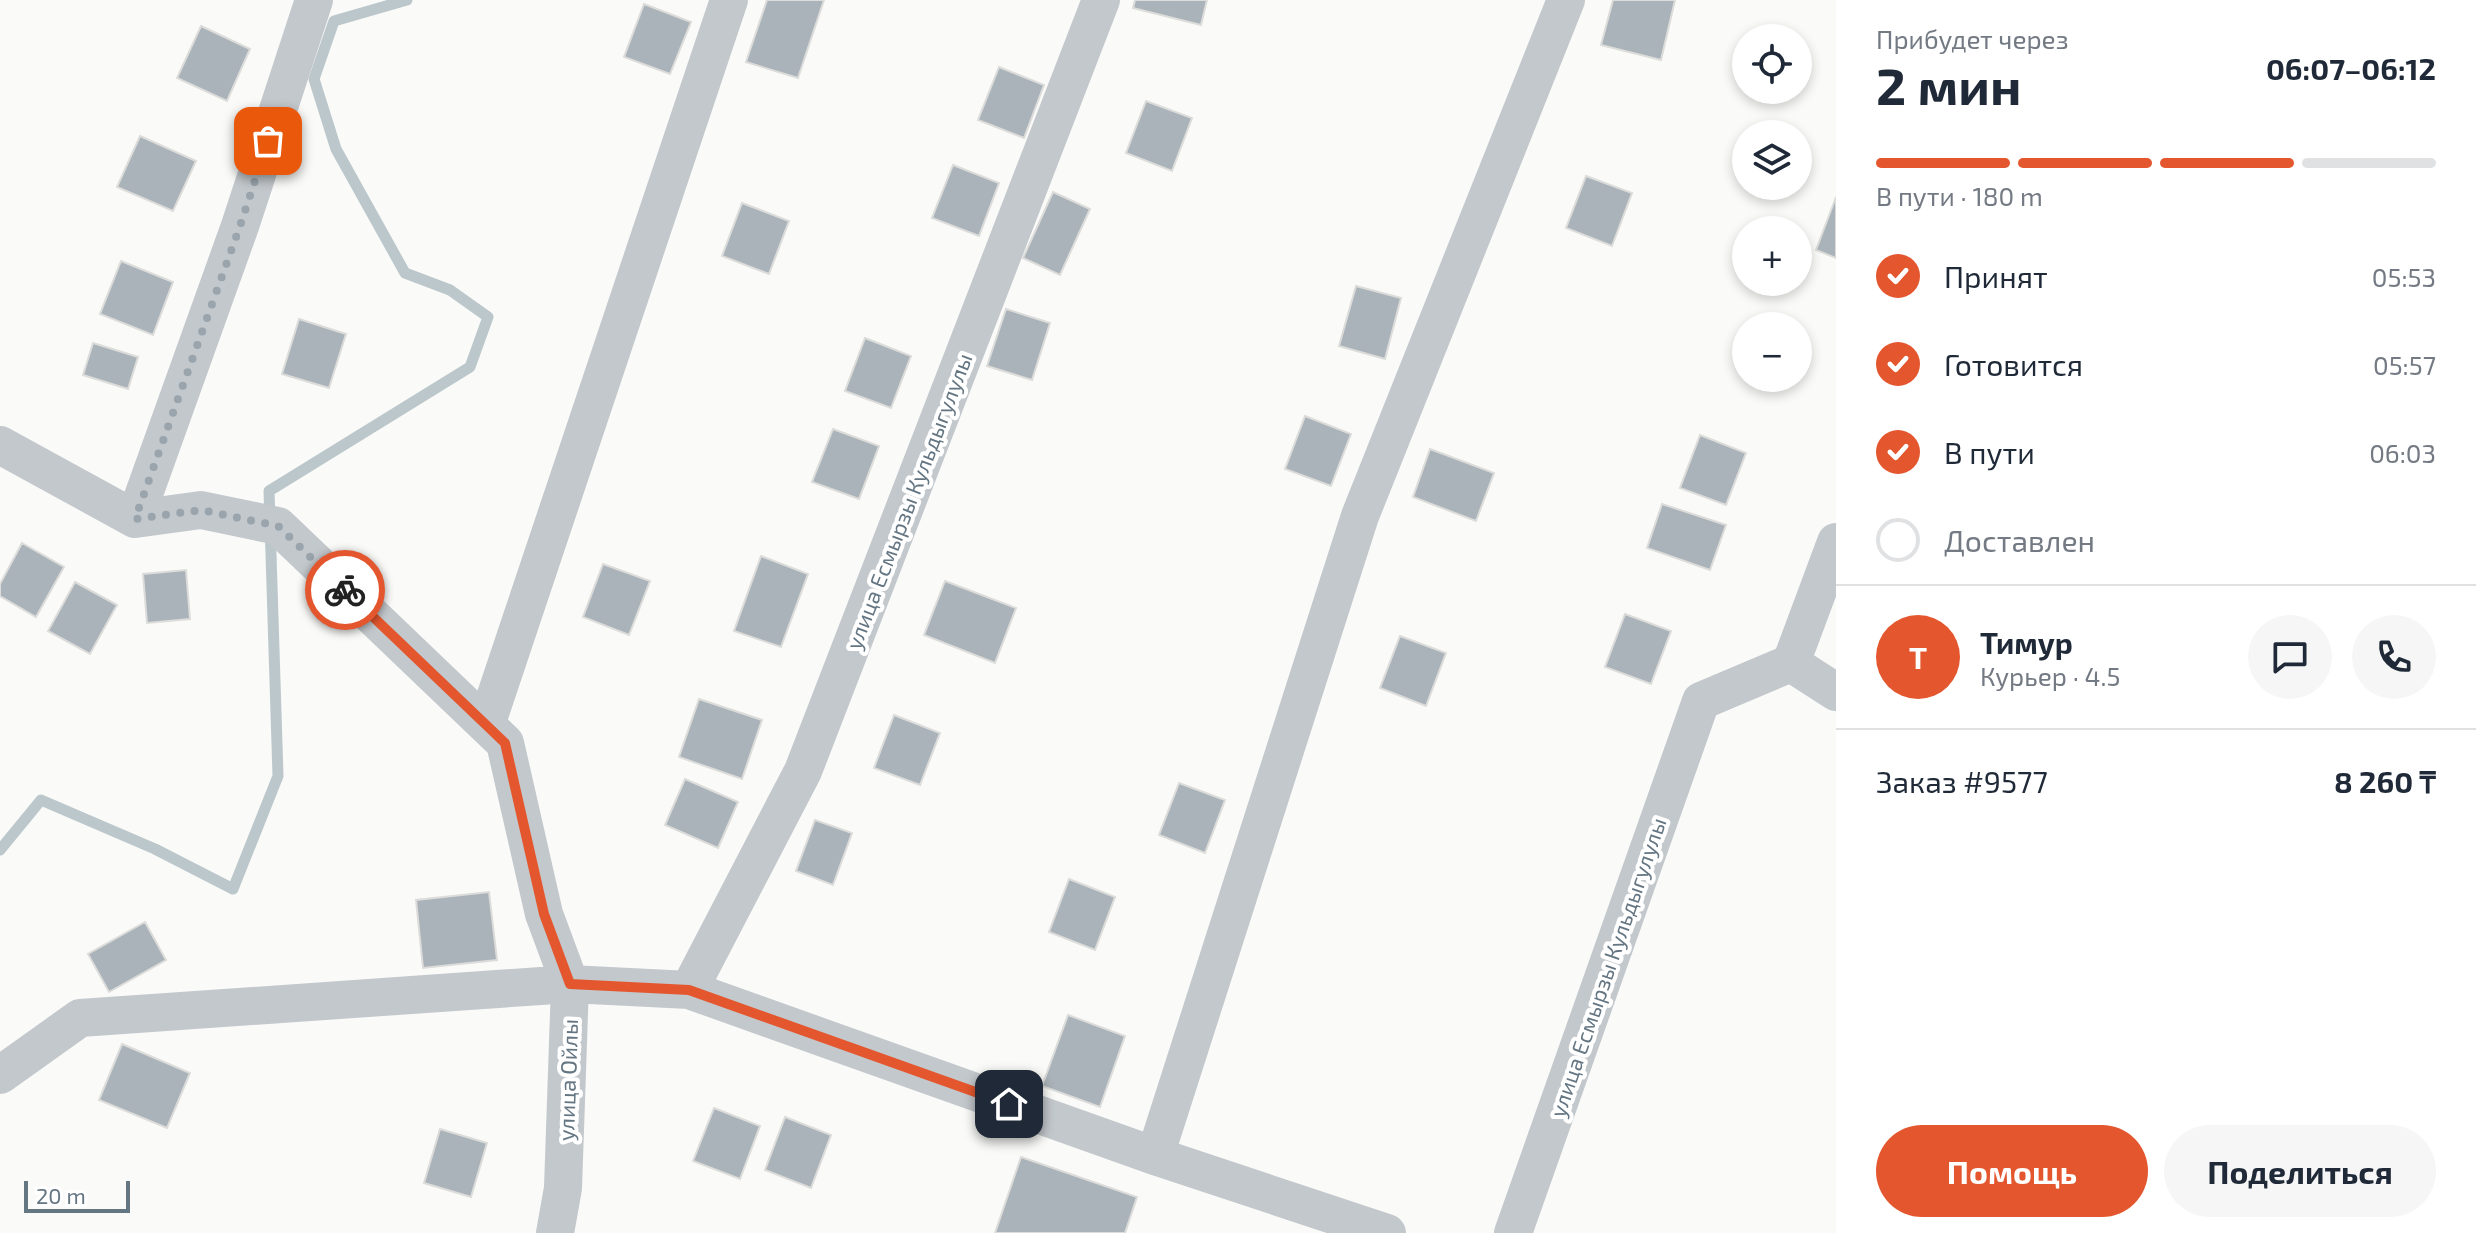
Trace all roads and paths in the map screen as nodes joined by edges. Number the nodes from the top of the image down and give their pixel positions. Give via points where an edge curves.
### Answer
1 (314, 0) edge
2 (729, 0) edge
3 (1101, 0) edge
4 (1566, 0) edge
5 (0, 445) edge
6 (135, 519) junction
7 (1836, 542) edge
8 (1791, 663) junction
9 (1836, 692) edge
10 (486, 725) junction
11 (570, 984) junction
12 (689, 990) junction
13 (0, 1075) edge
14 (1155, 1156) junction
15 (555, 1233) edge
16 (1387, 1233) edge
17 (1513, 1233) edge

1 - 6 street
2 - 10 street
3 - 12 street, улица Есмырзы Кульдыгулулы via 803,771
4 - 14 street via 1360,516
5 - 6 street
6 - 10 street, улица Ойлы via 201,510 278,526
7 - 8 street
8 - 9 street
8 - 17 street, улица Есмырзы Кульдыгулулы via 1701,701
10 - 11 street, улица Ойлы via 505,743 544,914
11 - 12 street
11 - 13 street via 80,1018
11 - 15 street, улица Ойлы via 563,1188
12 - 14 street
14 - 16 street

